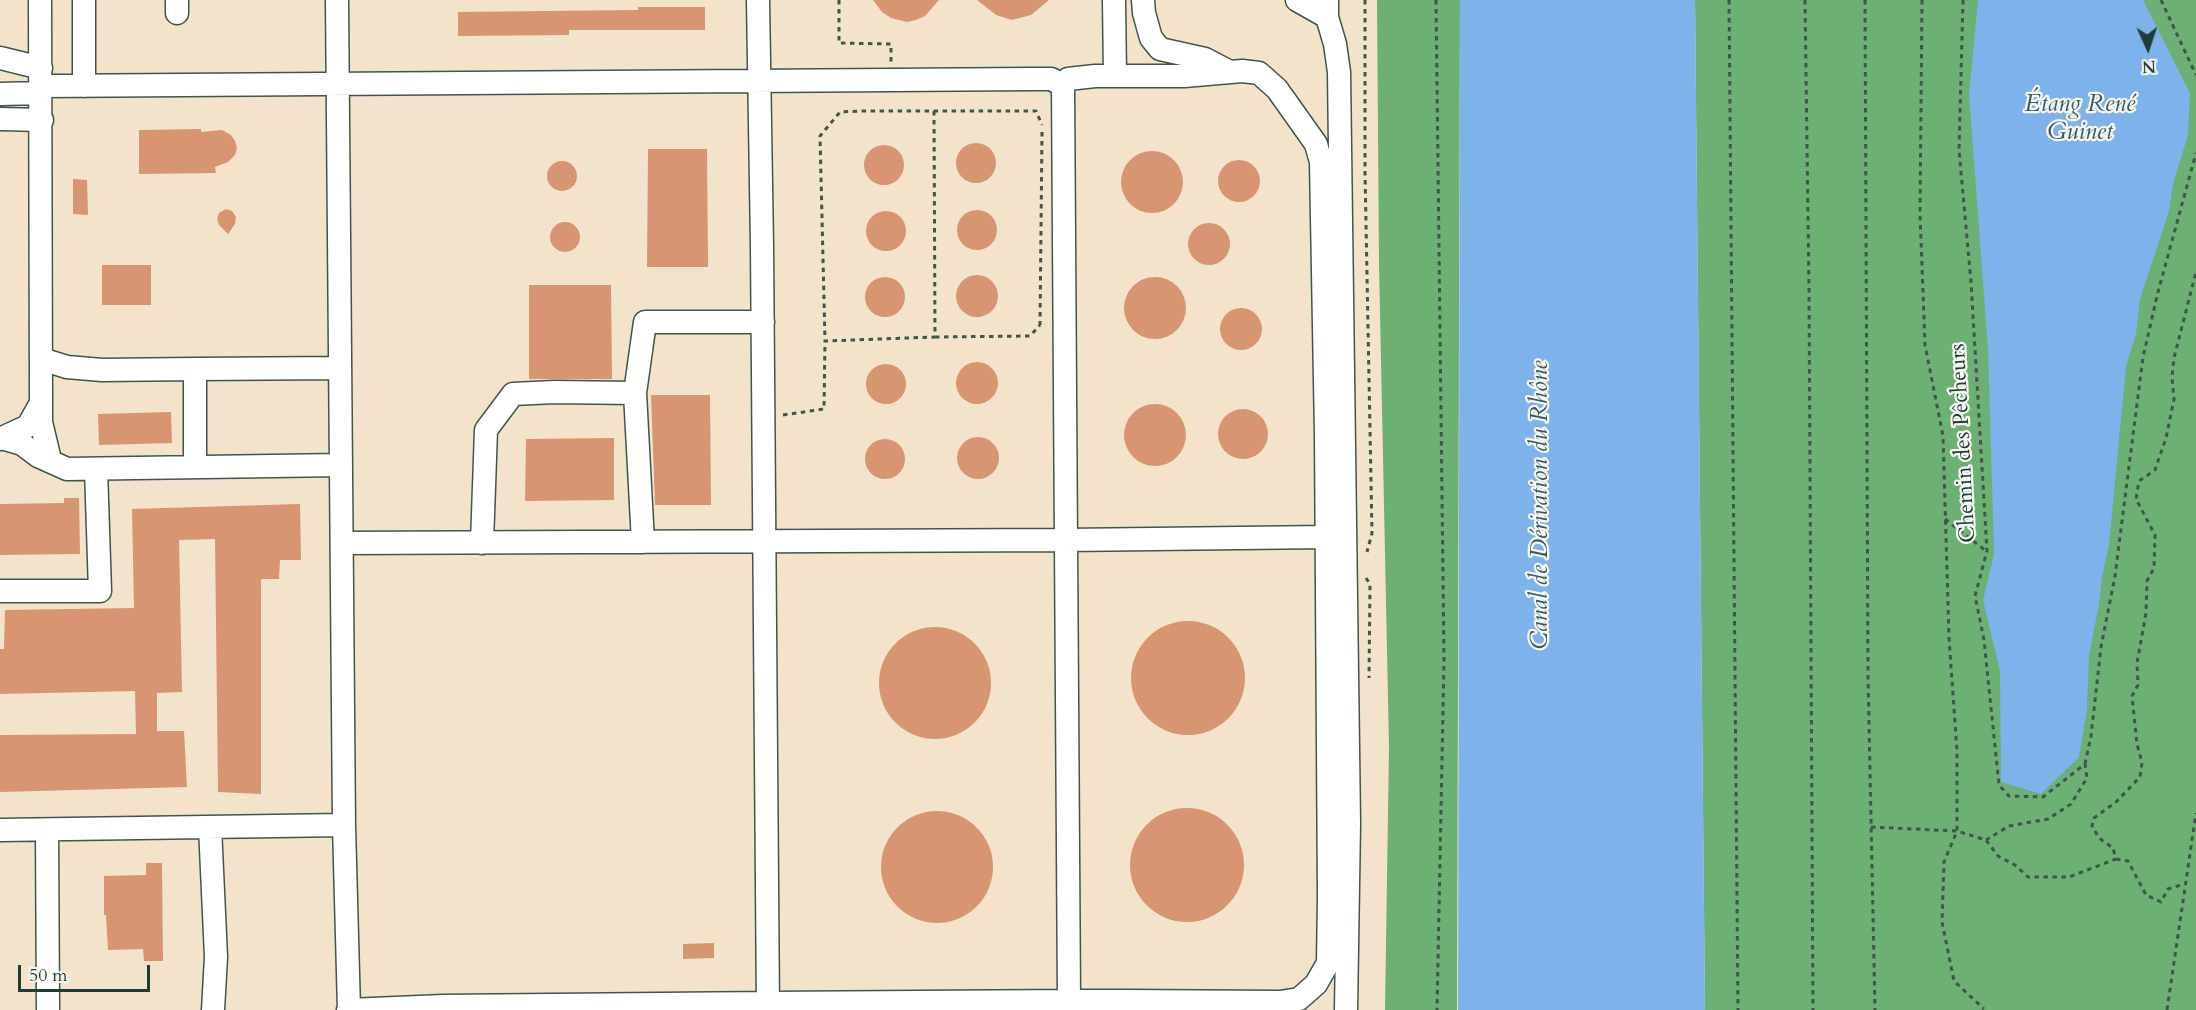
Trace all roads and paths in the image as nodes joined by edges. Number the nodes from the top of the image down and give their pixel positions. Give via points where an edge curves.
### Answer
1 (40, 0) edge
2 (84, 0) edge
3 (337, 0) edge
4 (758, 0) edge
5 (839, 0) edge
6 (1114, 0) edge
7 (1143, 0) edge
8 (1298, 0) edge
9 (1365, 0) edge
10 (1436, 0) edge
11 (1729, 0) edge
12 (1805, 0) edge
13 (1865, 0) edge
14 (1922, 0) edge
15 (1963, 0) edge
16 (2161, 0) edge
17 (1327, 9) edge
18 (0, 58) edge
19 (1228, 71) junction
20 (2196, 75) edge
21 (1115, 76) junction
22 (892, 80) junction
23 (41, 82) junction
24 (759, 82) junction
25 (337, 85) junction
26 (1063, 85) junction
27 (84, 86) junction
28 (0, 94) edge
29 (934, 111) junction
30 (0, 120) edge
31 (42, 120) junction
32 (2196, 153) edge
33 (2196, 272) edge
34 (763, 322) junction
35 (1065, 324) junction
36 (1040, 325) junction
37 (934, 337) junction
38 (825, 341) junction
39 (41, 359) junction
40 (340, 368) junction
41 (195, 369) junction
42 (635, 393) junction
43 (40, 403) junction
44 (763, 415) junction
45 (1, 439) edge
46 (50, 460) junction
47 (341, 465) junction
48 (195, 466) junction
49 (96, 469) junction
50 (1945, 519) junction
51 (1327, 537) junction
52 (1066, 540) junction
53 (643, 542) junction
54 (763, 542) junction
55 (342, 543) junction
56 (482, 543) junction
57 (1987, 551) junction
58 (1364, 561) dead end
59 (0, 591) edge
60 (2085, 764) junction
61 (2196, 813) edge
62 (344, 825) junction
63 (1871, 826) junction
64 (210, 827) junction
65 (0, 830) edge
66 (47, 830) junction
67 (1957, 831) junction
68 (1986, 840) junction
69 (2116, 859) junction
70 (2184, 884) junction
71 (1069, 1001) junction
72 (1099, 1005) edge
73 (1290, 1005) edge
74 (768, 1007) edge
75 (1984, 1009) edge
76 (48, 1010) edge
77 (213, 1010) edge
78 (348, 1010) edge
79 (1346, 1010) edge
80 (1437, 1010) edge
81 (1738, 1010) edge
82 (1813, 1010) edge
83 (1875, 1010) edge
84 (2167, 1010) edge

1 - 23 street
2 - 27 street
3 - 25 street
4 - 24 street
5 - 22 path via 839,43 891,44
6 - 21 street
7 - 19 street via 1151,38 1160,49 1205,59
8 - 17 street
9 - 58 path via 1372,533
10 - 80 path via 1444,660
11 - 81 path
12 - 82 path
13 - 63 path
14 - 50 path via 1920,214 1925,345 1943,436
15 - 57 path, Chemin des Pêcheurs via 1959,150
16 - 20 path
17 - 79 street via 1339,72 1349,823
18 - 23 street
19 - 21 street via 1184,76
19 - 51 street via 1259,73 1268,80 1316,144 1321,162
21 - 26 street via 1068,79
22 - 24 street
22 - 26 street via 1051,79
23 - 27 street
23 - 28 street
23 - 31 street
24 - 25 street
24 - 34 street
25 - 27 street
25 - 40 street
26 - 35 street
29 - 36 path via 1036,111 1042,123
29 - 37 path
29 - 38 path via 840,112 820,136
30 - 31 street
31 - 39 street
32 - 60 path via 2143,357 2115,576
33 - 69 path via 2174,358 2175,399 2166,438 2155,470 2139,481 2136,499 2155,535 2154,568 2147,581 2146,613 2139,642 2138,685 2132,696 2142,763 2140,777 2094,818 2092,826 2099,838 2113,848
34 - 42 street via 645,322
34 - 44 street
35 - 36 path
35 - 52 street
36 - 37 path via 1030,336
37 - 38 path
38 - 44 path via 824,409
39 - 41 street via 66,367 102,370
39 - 43 street
40 - 41 street
40 - 47 street
41 - 48 street
42 - 53 street
42 - 56 street via 513,394 486,430
43 - 45 street via 28,426
43 - 46 street
44 - 54 street
45 - 46 street via 22,444
46 - 49 street via 67,469
47 - 48 street
47 - 55 street
48 - 49 street
49 - 59 street via 100,591
50 - 57 path
50 - 67 path via 1957,751
51 - 52 street
51 - 73 street via 1328,963 1316,984
52 - 54 street
52 - 71 street
53 - 54 street
53 - 56 street
54 - 74 street
55 - 56 street
55 - 62 street
57 - 60 path, Chemin des Pêcheurs via 1975,597 1984,640 1999,785 2009,795 2043,797
60 - 68 path via 2087,778 2071,804 2048,819 2009,826
61 - 70 path
62 - 64 street
62 - 78 street
63 - 67 path
63 - 83 path
64 - 66 street
64 - 77 street via 216,957
65 - 66 street
66 - 76 street
67 - 68 path
67 - 75 path via 1944,862 1942,922 1954,981
68 - 69 path via 1998,856 2028,877 2069,878
69 - 70 path via 2128,861 2146,895 2161,902 2168,889
70 - 84 path
71 - 72 street
71 - 74 street
72 - 73 street
74 - 78 street via 443,1006

